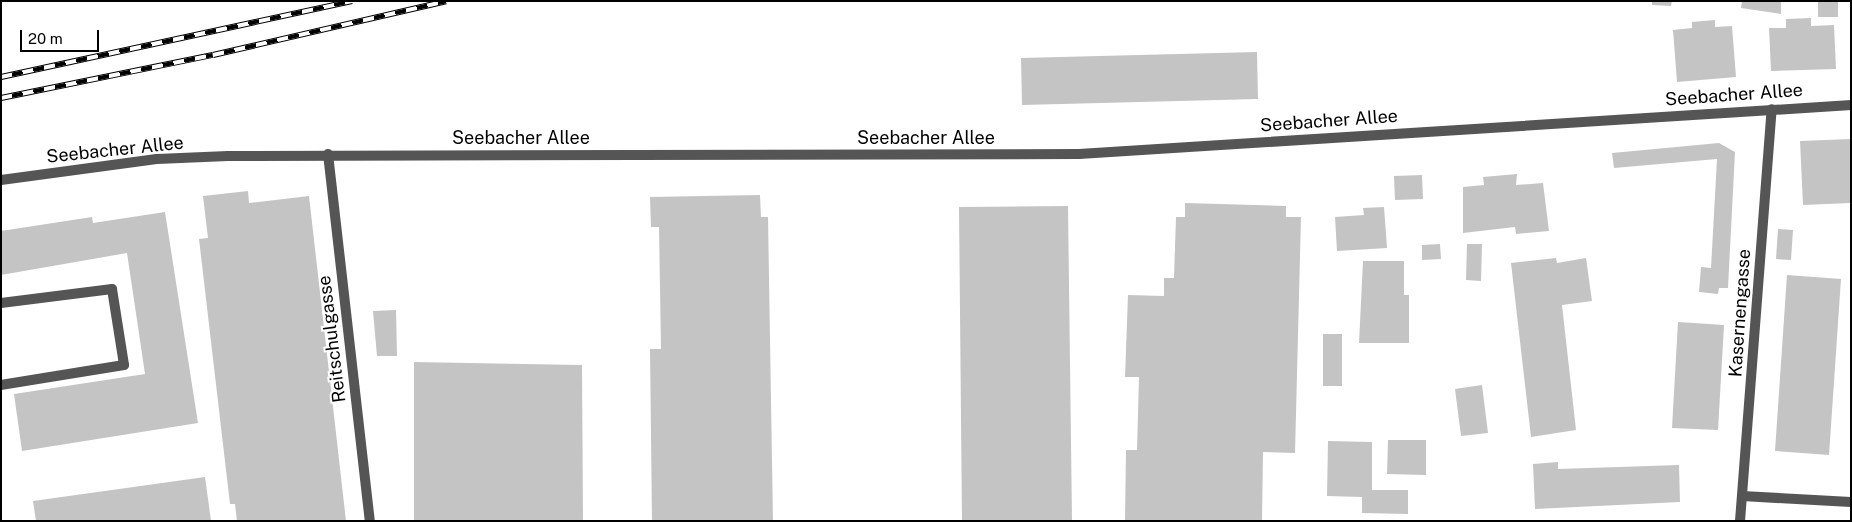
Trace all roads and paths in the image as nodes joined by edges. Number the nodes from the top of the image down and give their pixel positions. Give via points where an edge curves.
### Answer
1 (1851, 105) edge
2 (1772, 109) junction
3 (328, 154) junction
4 (1, 180) edge
5 (1, 304) edge
6 (1, 385) edge
7 (1742, 496) junction
8 (1851, 502) edge
9 (370, 521) edge
10 (1740, 521) edge

1 - 2 street, Seebacher Allee
2 - 3 street, Seebacher Allee via 1078,154
2 - 7 street, Kasernengasse
3 - 4 street, Seebacher Allee via 157,159
3 - 9 street, Reitschulgasse
5 - 6 street via 112,290 124,365
7 - 8 street
7 - 10 street, Kasernengasse

